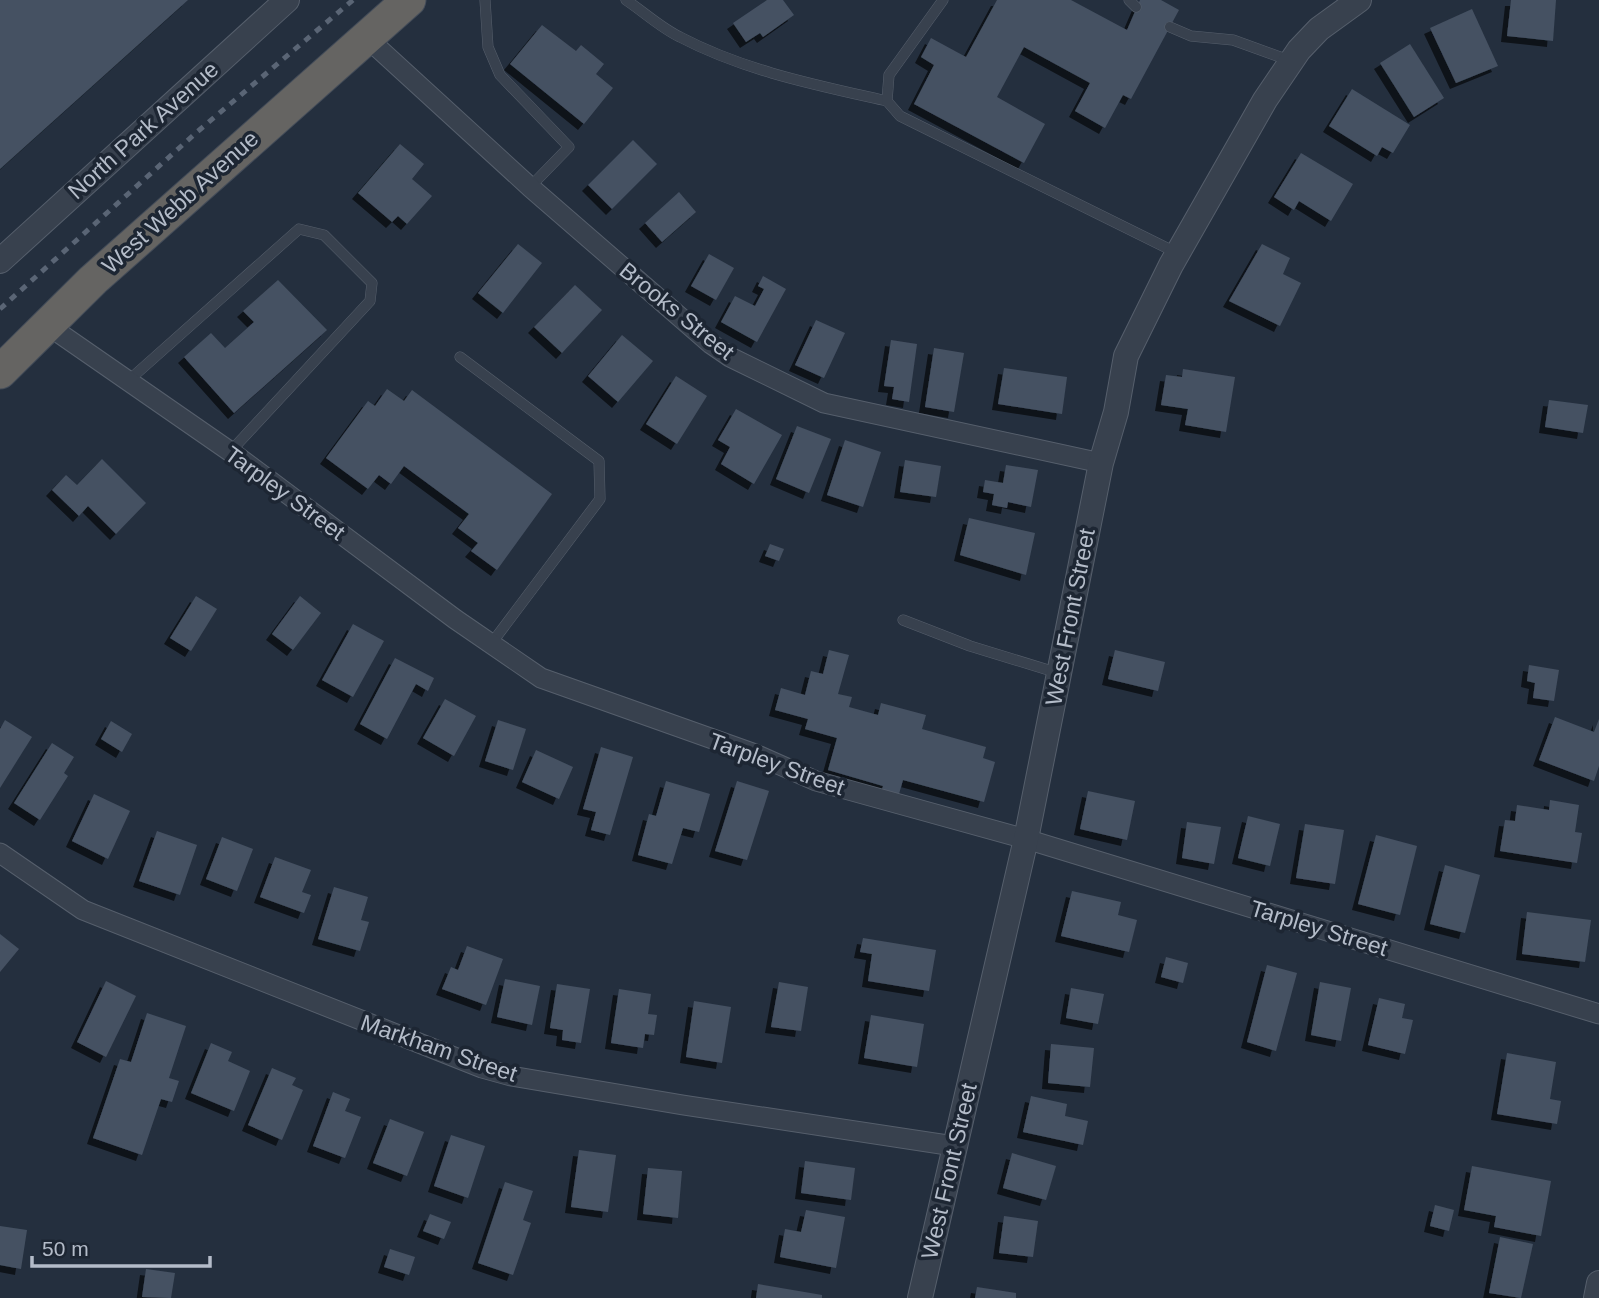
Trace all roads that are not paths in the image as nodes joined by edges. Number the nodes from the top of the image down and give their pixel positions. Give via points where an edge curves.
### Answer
1 (287, 0) edge
2 (409, 0) edge
3 (423, 0) edge
4 (485, 0) edge
5 (626, 0) edge
6 (943, 0) edge
7 (1348, 3) edge
8 (1170, 27) dead end
9 (366, 37) junction
10 (1292, 61) junction
11 (887, 101) junction
12 (530, 187) junction
13 (1178, 253) junction
14 (0, 261) edge
15 (46, 324) junction
16 (460, 357) dead end
17 (0, 372) edge
18 (128, 382) junction
19 (230, 452) junction
20 (1101, 463) junction
21 (904, 620) dead end
22 (491, 644) junction
23 (1059, 673) junction
24 (1026, 839) junction
25 (0, 853) edge
26 (1599, 1014) edge
27 (954, 1146) junction
28 (1599, 1283) edge
29 (920, 1298) edge
30 (1596, 1298) edge

1 - 14 street, North Park Avenue
2 - 9 highway, West Webb Avenue
3 - 9 highway, West Webb Avenue
4 - 12 lane via 488,47 500,75 569,147
5 - 11 lane via 677,36 718,56 783,77
6 - 11 lane via 889,75
7 - 10 street, West Front Street
8 - 10 lane via 1191,36 1233,40
9 - 12 street, Brooks Street
9 - 15 highway, West Webb Avenue
10 - 13 street, West Front Street
11 - 13 lane via 900,116
12 - 20 street, Brooks Street via 711,344 791,388 824,403
13 - 20 street, West Front Street via 1126,356
15 - 17 highway, West Webb Avenue
15 - 18 street, Tarpley Street
16 - 22 lane via 598,461 600,499
18 - 19 street, Tarpley Street
18 - 19 lane via 299,229 324,235 372,283 370,301
19 - 22 street, Tarpley Street
20 - 23 street, West Front Street
21 - 23 lane
22 - 24 street, Tarpley Street via 541,678 755,754 816,781
23 - 24 street, West Front Street
24 - 26 street, Tarpley Street
24 - 27 street, West Front Street
25 - 27 street, Markham Street via 83,910 482,1068 682,1105
27 - 29 street, West Front Street
28 - 30 street

